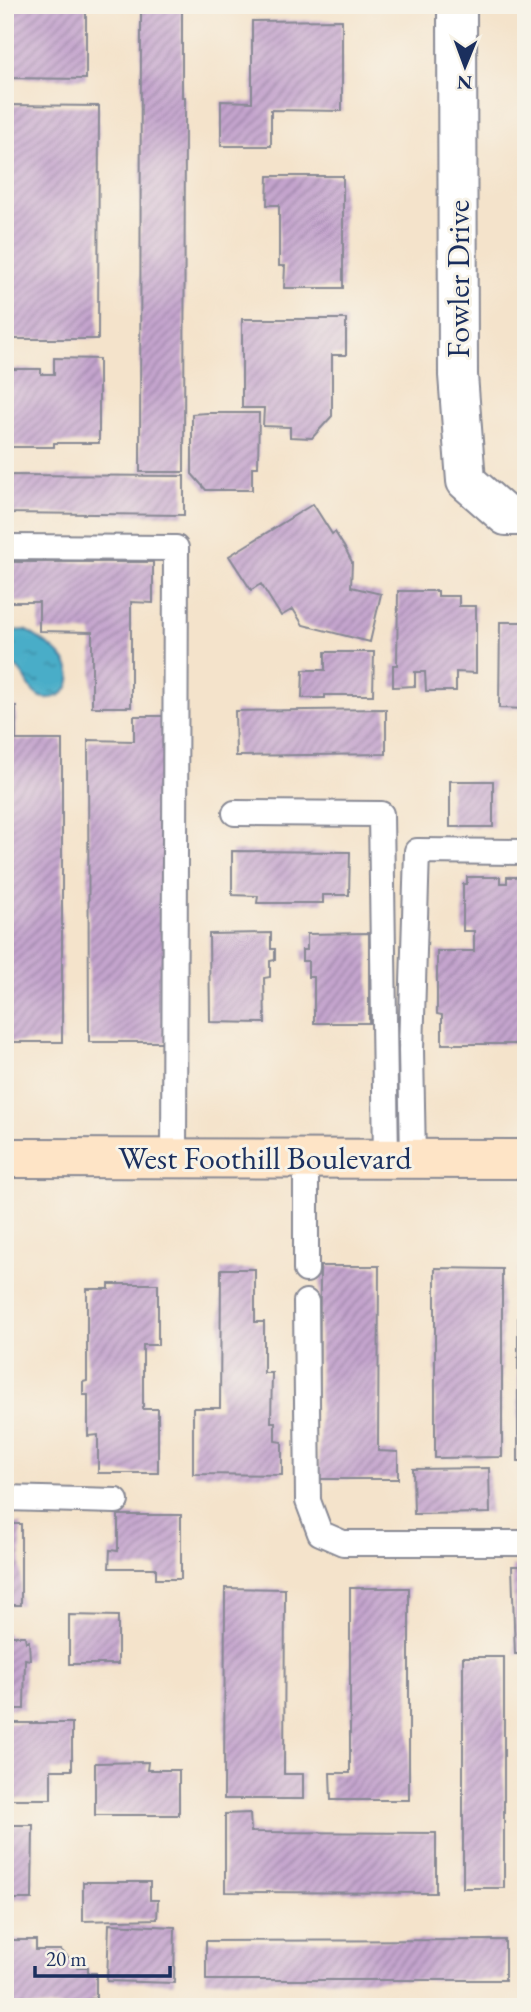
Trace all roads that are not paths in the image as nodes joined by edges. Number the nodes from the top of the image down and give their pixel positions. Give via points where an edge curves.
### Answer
1 (457, 5) edge
2 (526, 516) edge
3 (5, 547) edge
4 (235, 813) dead end
5 (526, 852) edge
6 (5, 1158) edge
7 (174, 1158) junction
8 (306, 1158) junction
9 (400, 1159) junction
10 (526, 1159) edge
11 (306, 1270) dead end
12 (306, 1302) dead end
13 (5, 1498) edge
14 (116, 1501) dead end
15 (526, 1543) edge

1 - 2 street, Fowler Drive via 458,374 467,481 506,516
3 - 7 lane via 176,548
4 - 9 lane via 381,814
5 - 9 lane via 417,851 411,1050
6 - 7 main road, West Foothill Boulevard
7 - 8 main road, West Foothill Boulevard
8 - 9 main road, West Foothill Boulevard
8 - 11 lane
9 - 10 main road, West Foothill Boulevard
12 - 15 lane via 308,1501 320,1533 343,1543
13 - 14 lane

